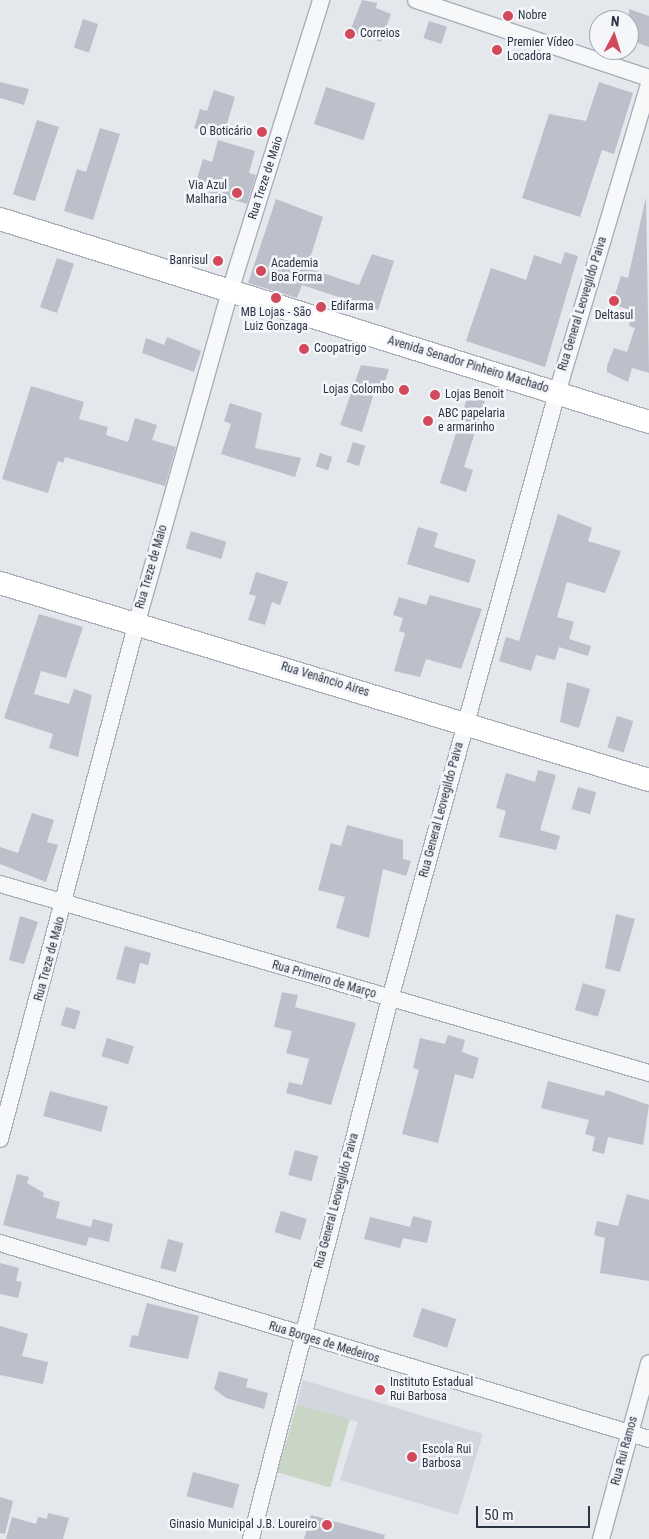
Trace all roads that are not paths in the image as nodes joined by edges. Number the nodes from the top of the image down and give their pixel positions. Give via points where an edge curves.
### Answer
1 (321, 0) edge
2 (416, 0) edge
3 (649, 78) edge
4 (649, 85) edge
5 (0, 219) edge
6 (230, 291) junction
7 (557, 393) junction
8 (649, 422) edge
9 (0, 583) edge
10 (136, 622) junction
11 (466, 724) junction
12 (649, 780) edge
13 (0, 884) edge
14 (65, 903) junction
15 (390, 999) junction
16 (649, 1073) edge
17 (0, 1139) edge
18 (0, 1243) edge
19 (302, 1337) junction
20 (649, 1363) edge
21 (630, 1433) junction
22 (649, 1439) edge
23 (251, 1539) edge
24 (601, 1539) edge

1 - 6 street, Rua Treze de Maio
2 - 3 street
4 - 7 street, Rua General Leovegildo Paiva
5 - 6 main road, Avenida Senador Pinheiro Machado
6 - 7 main road, Avenida Senador Pinheiro Machado
6 - 10 street, Rua Treze de Maio
7 - 8 main road, Avenida Senador Pinheiro Machado
7 - 11 street, Rua General Leovegildo Paiva
9 - 10 main road, Rua Venâncio Aires
10 - 11 main road, Rua Venâncio Aires
10 - 14 street, Rua Treze de Maio
11 - 12 main road, Rua Venâncio Aires
11 - 15 street, Rua General Leovegildo Paiva
13 - 14 street, Rua Primeiro de Março
14 - 15 street, Rua Primeiro de Março
14 - 17 street, Rua Treze de Maio
15 - 16 street, Rua Primeiro de Março
15 - 19 street, Rua General Leovegildo Paiva
18 - 19 street, Rua Borges de Medeiros
19 - 21 street, Rua Borges de Medeiros
19 - 23 street, Rua General Leovegildo Paiva
20 - 21 street, Rua Rui Ramos
21 - 22 street, Rua Borges de Medeiros
21 - 24 street, Rua Rui Ramos

